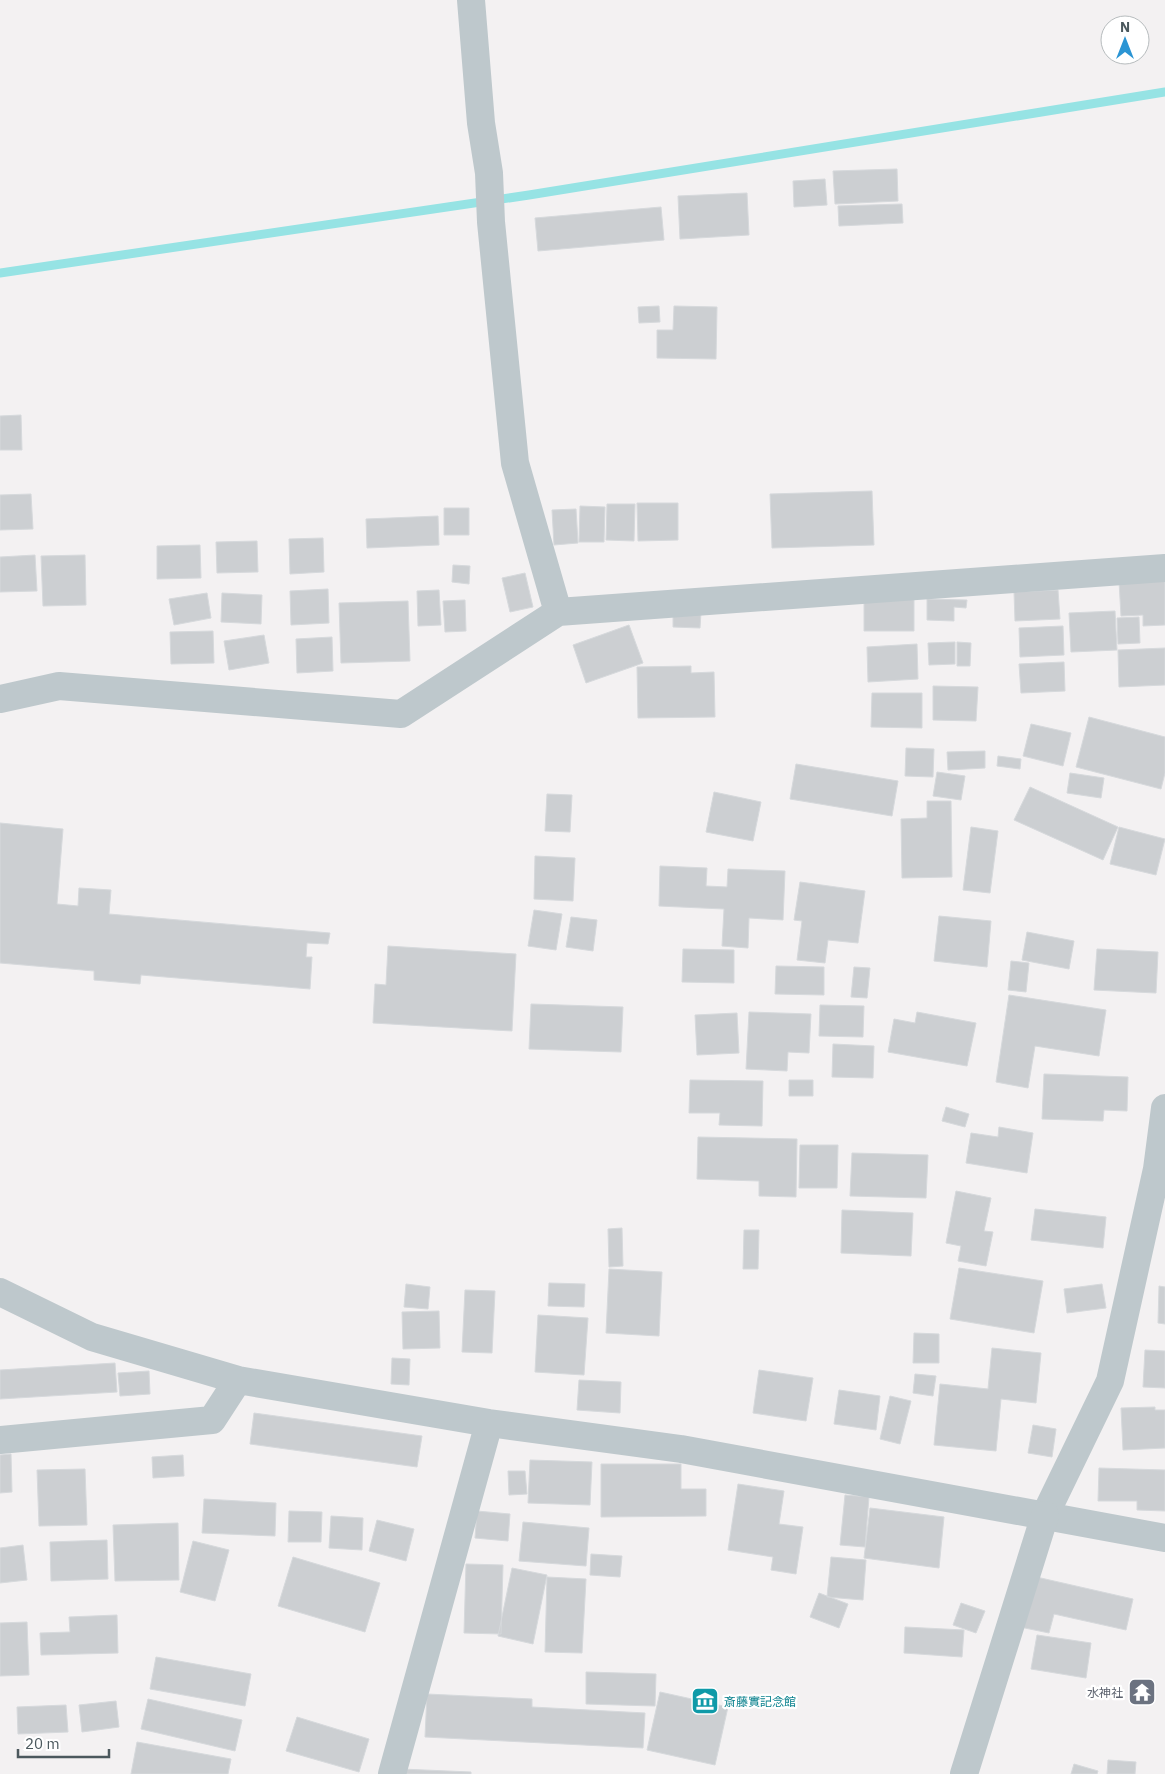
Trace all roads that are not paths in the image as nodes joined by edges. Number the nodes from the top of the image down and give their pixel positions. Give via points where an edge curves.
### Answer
1 (471, 0) edge
2 (1165, 568) edge
3 (558, 612) junction
4 (0, 699) edge
5 (1165, 1108) edge
6 (0, 1292) edge
7 (238, 1380) junction
8 (489, 1423) junction
9 (0, 1440) edge
10 (1044, 1516) junction
11 (1165, 1538) edge
12 (392, 1774) edge
13 (964, 1774) edge

1 - 3 street via 515,463
2 - 3 street
3 - 4 street via 401,714 59,686
5 - 10 street via 1157,1169 1110,1381
6 - 7 street via 92,1337
7 - 8 street
7 - 9 street via 212,1420
8 - 10 street via 681,1449
8 - 12 street
10 - 11 street
10 - 13 street

